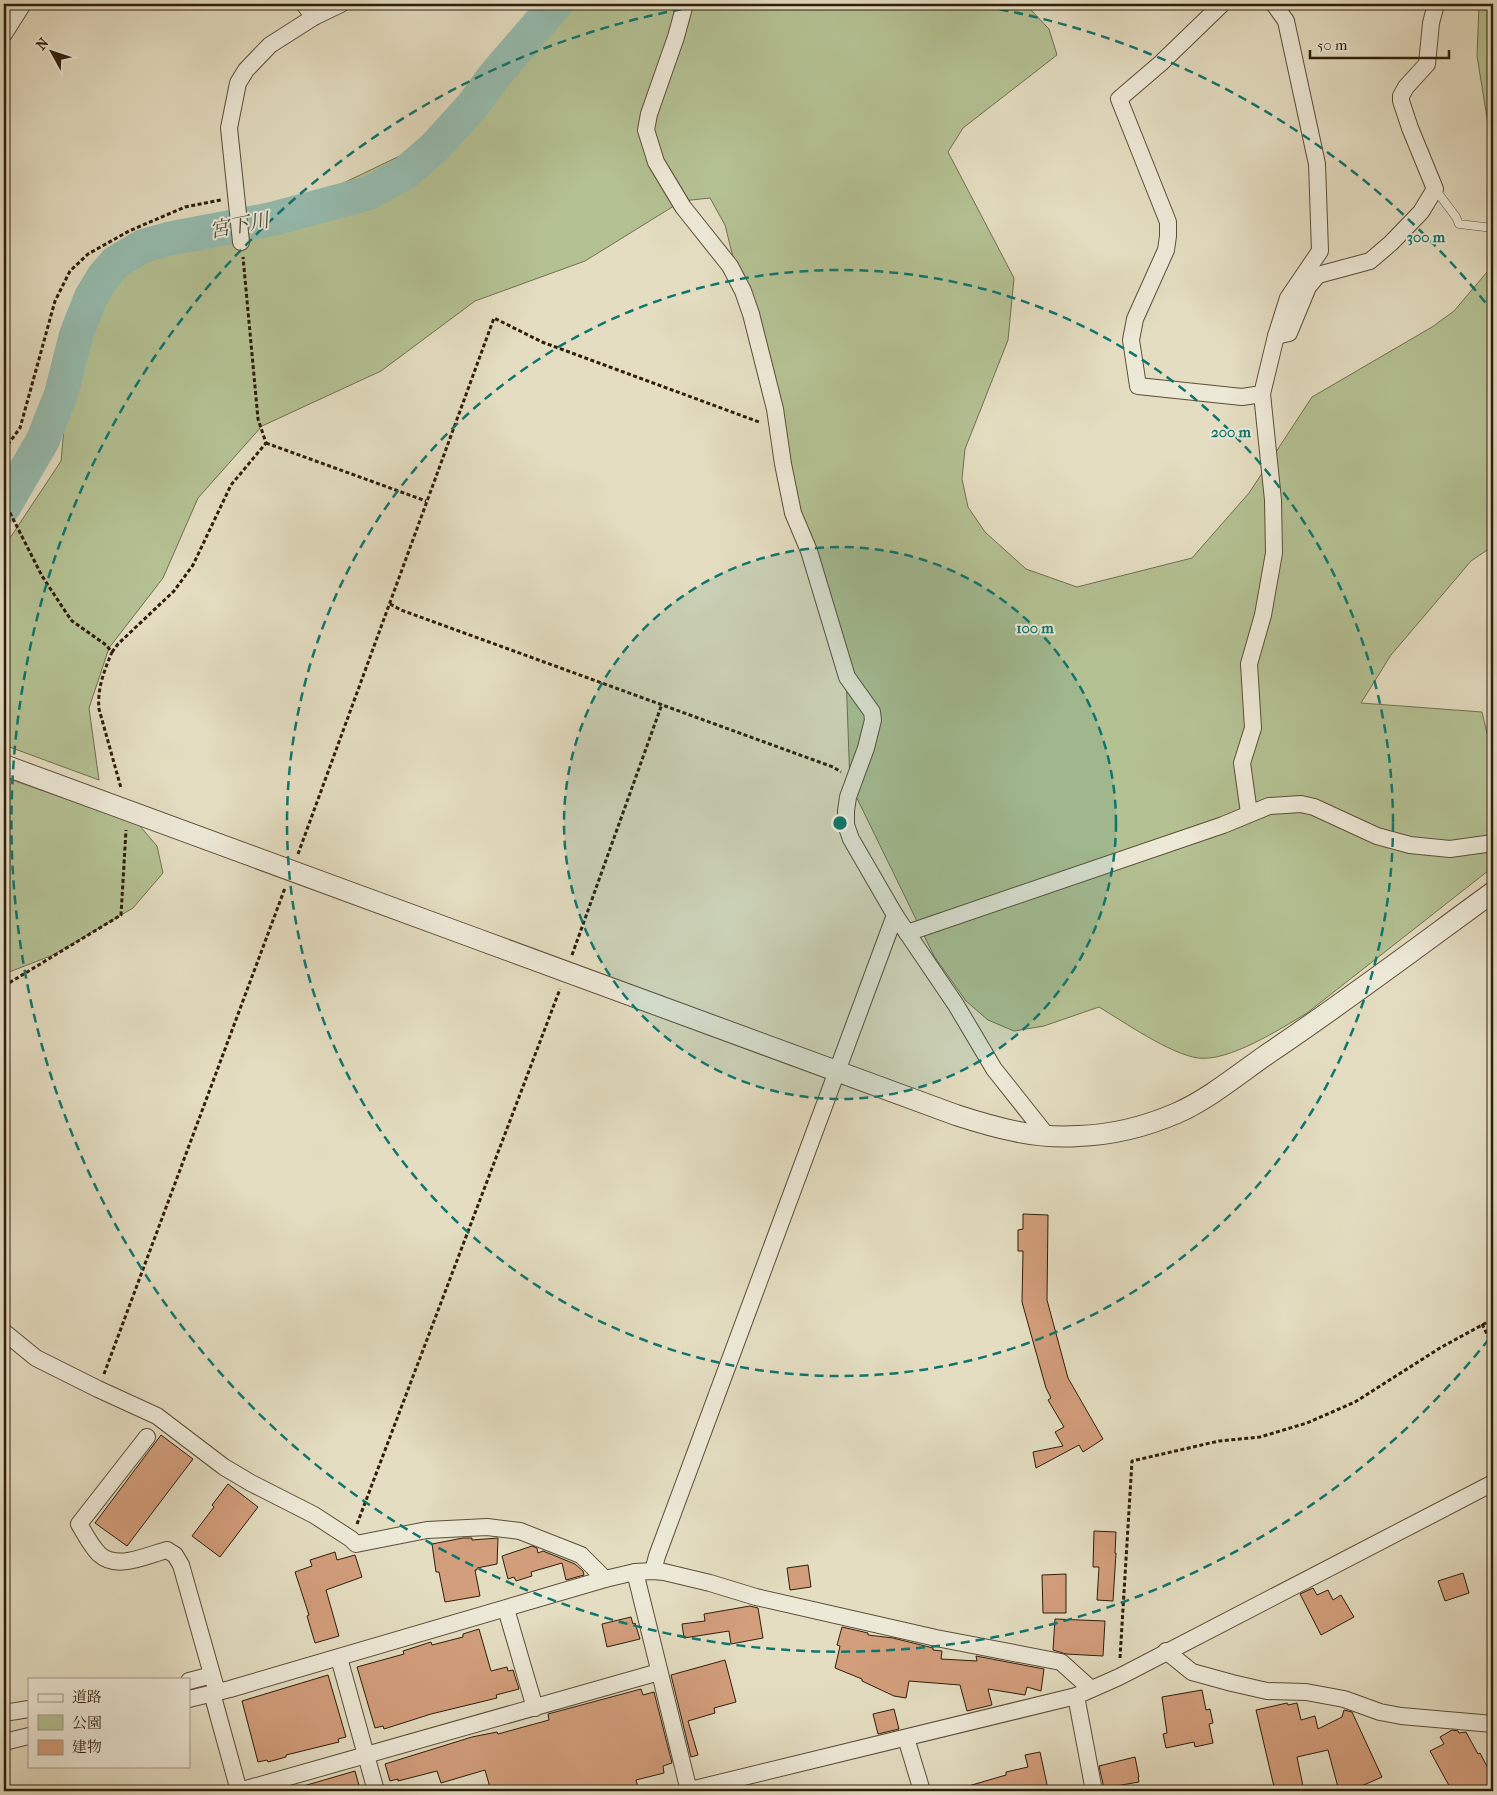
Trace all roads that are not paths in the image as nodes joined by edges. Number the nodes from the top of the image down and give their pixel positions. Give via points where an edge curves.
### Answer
1 (23, 4) edge
2 (304, 4) edge
3 (341, 4) edge
4 (686, 4) edge
5 (1222, 4) edge
6 (1274, 4) edge
7 (1436, 4) edge
8 (314, 17) junction
9 (4, 34) edge
10 (1435, 189) junction
11 (1493, 228) edge
12 (241, 242) road end
13 (1276, 336) junction
14 (1262, 394) junction
15 (4, 765) edge
16 (1249, 813) junction
17 (1493, 843) edge
18 (1493, 892) edge
19 (895, 915) junction
20 (907, 933) junction
21 (837, 1071) junction
22 (1048, 1137) junction
23 (4, 1332) edge
24 (147, 1437) dead end
25 (1493, 1483) edge
26 (653, 1570) junction
27 (635, 1572) junction
28 (605, 1579) junction
29 (506, 1609) junction
30 (1166, 1651) junction
31 (339, 1658) junction
32 (659, 1672) junction
33 (212, 1676) junction
34 (190, 1681) edge
35 (1092, 1689) junction
36 (215, 1693) junction
37 (1076, 1696) junction
38 (190, 1699) edge
39 (535, 1708) junction
40 (28, 1709) edge
41 (4, 1713) edge
42 (1493, 1724) edge
43 (28, 1736) edge
44 (906, 1738) junction
45 (4, 1742) edge
46 (367, 1754) junction
47 (239, 1791) edge
48 (376, 1791) edge
49 (688, 1791) edge
50 (922, 1791) edge
51 (1094, 1791) edge

1 - 9 street
2 - 8 street
3 - 8 street
4 - 19 street via 646,130 656,162 683,207 730,266 751,314 779,430 794,513 809,551 847,677 872,712 866,748 848,797 846,824 851,839
5 - 14 street via 1119,98 1168,222 1166,250 1135,320 1131,340 1138,386 1242,398
6 - 13 street via 1286,21 1317,164 1320,251 1288,298
7 - 10 street via 1431,22 1428,64 1401,96
8 - 12 street via 270,44 238,83 229,128
10 - 11 lane via 1459,224
10 - 13 street via 1421,212 1370,261 1318,276 1308,287 1289,333
13 - 14 street
14 - 16 street via 1273,500 1274,553 1263,615 1249,664 1253,728 1242,763
15 - 21 street
16 - 17 street via 1269,806 1301,804 1377,836 1410,844 1450,849
16 - 20 street
18 - 22 street via 1193,1105 1156,1121 1118,1131
19 - 20 street
19 - 21 street
20 - 22 street via 994,1069
21 - 22 street via 999,1129
21 - 26 street
23 - 28 street via 36,1358 157,1416 224,1466 314,1515 352,1538 356,1544 427,1530 487,1527 520,1531 582,1555
24 - 33 street via 79,1524 94,1549 107,1560 130,1560 167,1550 175,1555 181,1565
25 - 30 street
26 - 27 street
26 - 35 street via 936,1638 1061,1662
27 - 28 street
27 - 32 street
28 - 29 street
29 - 31 street
29 - 39 street
30 - 35 street
30 - 42 street via 1192,1672 1232,1684 1344,1699 1401,1716
31 - 36 street
31 - 46 street
32 - 39 street
32 - 49 street
33 - 34 street
33 - 36 street
35 - 37 street
36 - 38 street
36 - 47 street
37 - 44 street
37 - 51 street
39 - 46 street
40 - 41 street
43 - 45 street
44 - 49 street
44 - 50 street
46 - 47 street
46 - 48 street

